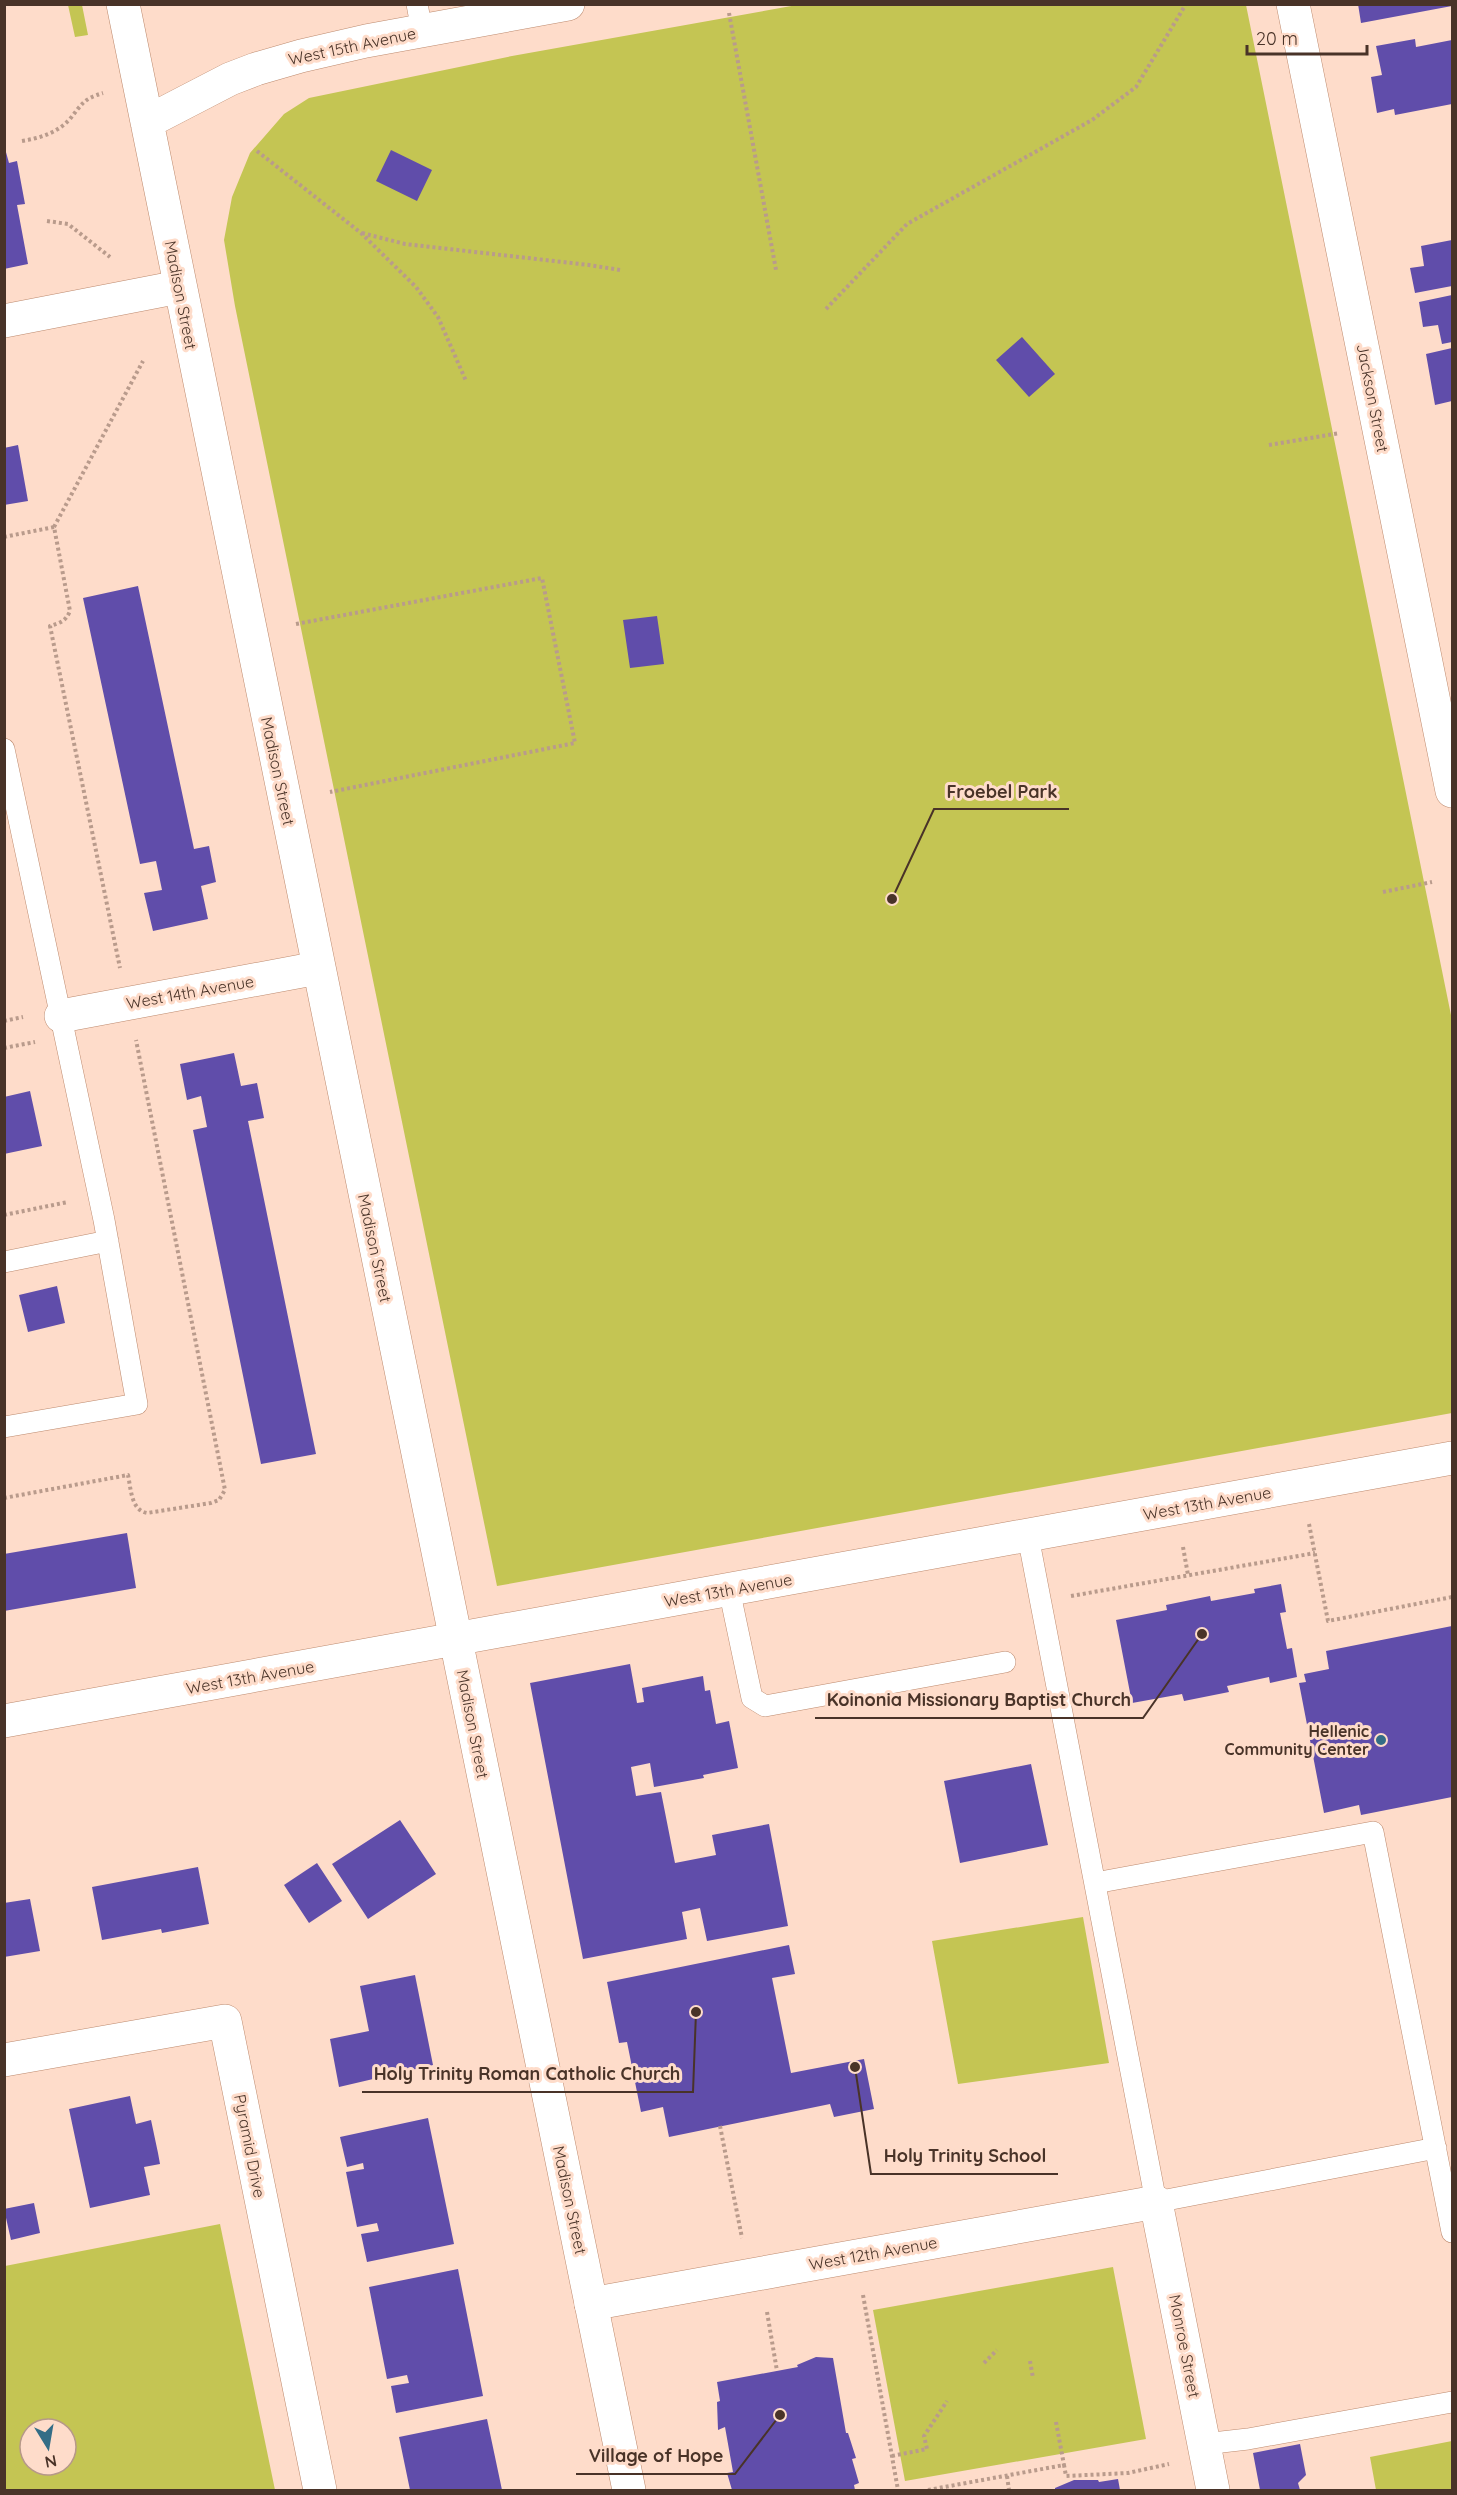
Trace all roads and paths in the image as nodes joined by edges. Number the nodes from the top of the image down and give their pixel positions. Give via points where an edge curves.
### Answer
1 (123, 4) edge
2 (568, 4) edge
3 (1186, 4) edge
4 (1293, 4) edge
5 (729, 13) dead end
6 (420, 18) edge
7 (107, 92) dead end
8 (147, 122) junction
9 (22, 141) dead end
10 (257, 151) dead end
11 (47, 221) dead end
12 (361, 233) junction
13 (110, 256) dead end
14 (620, 270) dead end
15 (776, 270) dead end
16 (179, 287) junction
17 (826, 309) dead end
18 (4, 321) edge
19 (143, 361) dead end
20 (466, 381) dead end
21 (1340, 433) dead end
22 (1269, 445) dead end
23 (54, 527) junction
24 (4, 537) edge
25 (296, 624) dead end
26 (4, 749) edge
27 (1452, 791) edge
28 (330, 792) dead end
29 (1432, 882) dead end
30 (1383, 892) dead end
31 (318, 968) junction
32 (122, 978) dead end
33 (52, 1029) junction
34 (134, 1029) dead end
35 (4, 1048) edge
36 (74, 1201) dead end
37 (4, 1215) edge
38 (108, 1240) junction
39 (4, 1262) edge
40 (4, 1427) edge
41 (1452, 1458) edge
42 (4, 1498) edge
43 (1309, 1524) dead end
44 (1028, 1536) junction
45 (1183, 1547) dead end
46 (1315, 1552) junction
47 (1188, 1575) junction
48 (729, 1589) junction
49 (1452, 1597) edge
50 (1040, 1602) junction
51 (456, 1640) junction
52 (1005, 1662) dead end
53 (4, 1721) edge
54 (1095, 1883) junction
55 (4, 2060) edge
56 (720, 2126) dead end
57 (1436, 2148) junction
58 (1156, 2202) junction
59 (1452, 2232) edge
60 (744, 2247) dead end
61 (862, 2295) dead end
62 (591, 2304) junction
63 (766, 2312) dead end
64 (997, 2349) dead end
65 (1030, 2361) dead end
66 (984, 2363) dead end
67 (777, 2371) dead end
68 (1033, 2378) dead end
69 (947, 2401) dead end
70 (1452, 2402) edge
71 (1056, 2421) dead end
72 (1204, 2444) junction
73 (892, 2456) junction
74 (1169, 2464) dead end
75 (1064, 2465) junction
76 (1007, 2476) junction
77 (939, 2489) edge
78 (320, 2490) edge
79 (629, 2490) edge
80 (898, 2490) edge
81 (928, 2490) edge
82 (1010, 2490) edge
83 (1214, 2490) edge

1 - 8 street, Madison Street
2 - 6 street, West 15th Avenue
3 - 17 path via 1136,87 1092,120 907,224
4 - 27 street, Jackson Street
5 - 15 path
6 - 8 street, West 15th Avenue via 256,69
7 - 9 path via 82,102 71,118 53,132
8 - 16 street, Madison Street
10 - 12 path
11 - 13 path via 68,224
12 - 14 path via 405,244
12 - 20 path via 429,302
16 - 18 street
16 - 31 street, Madison Street
19 - 23 path
21 - 22 path
23 - 24 path
23 - 32 path via 70,611 68,618 50,626
25 - 28 path via 542,578 575,743
26 - 33 lane
29 - 30 path
31 - 33 street, West 14th Avenue
31 - 51 street, Madison Street
33 - 35 path
33 - 38 lane
34 - 42 path via 225,1490 212,1503 147,1513 137,1508 128,1475
36 - 37 path
38 - 39 lane
38 - 40 lane via 137,1404
41 - 44 street, West 13th Avenue
43 - 46 path
44 - 48 street, West 13th Avenue
44 - 50 lane
45 - 47 path
46 - 47 path
46 - 49 path via 1328,1620
47 - 50 path
48 - 51 street, West 13th Avenue
48 - 52 lane via 752,1698 765,1706
50 - 54 lane
51 - 53 street, West 13th Avenue
51 - 62 street, Madison Street
54 - 57 lane via 1373,1832
54 - 58 lane
55 - 78 street, Pyramid Drive via 225,2021
56 - 60 path
57 - 58 lane
57 - 59 lane
58 - 62 street, West 12th Avenue
58 - 72 street, Monroe Street
61 - 73 path
62 - 79 street, Madison Street
63 - 67 path
64 - 66 path
65 - 68 path
69 - 73 path via 924,2436 927,2449
70 - 72 lane
71 - 75 path
72 - 83 street, Monroe Street
73 - 80 path
74 - 75 path via 1128,2473 1066,2476
75 - 76 path
76 - 77 path
76 - 82 path
77 - 81 path

